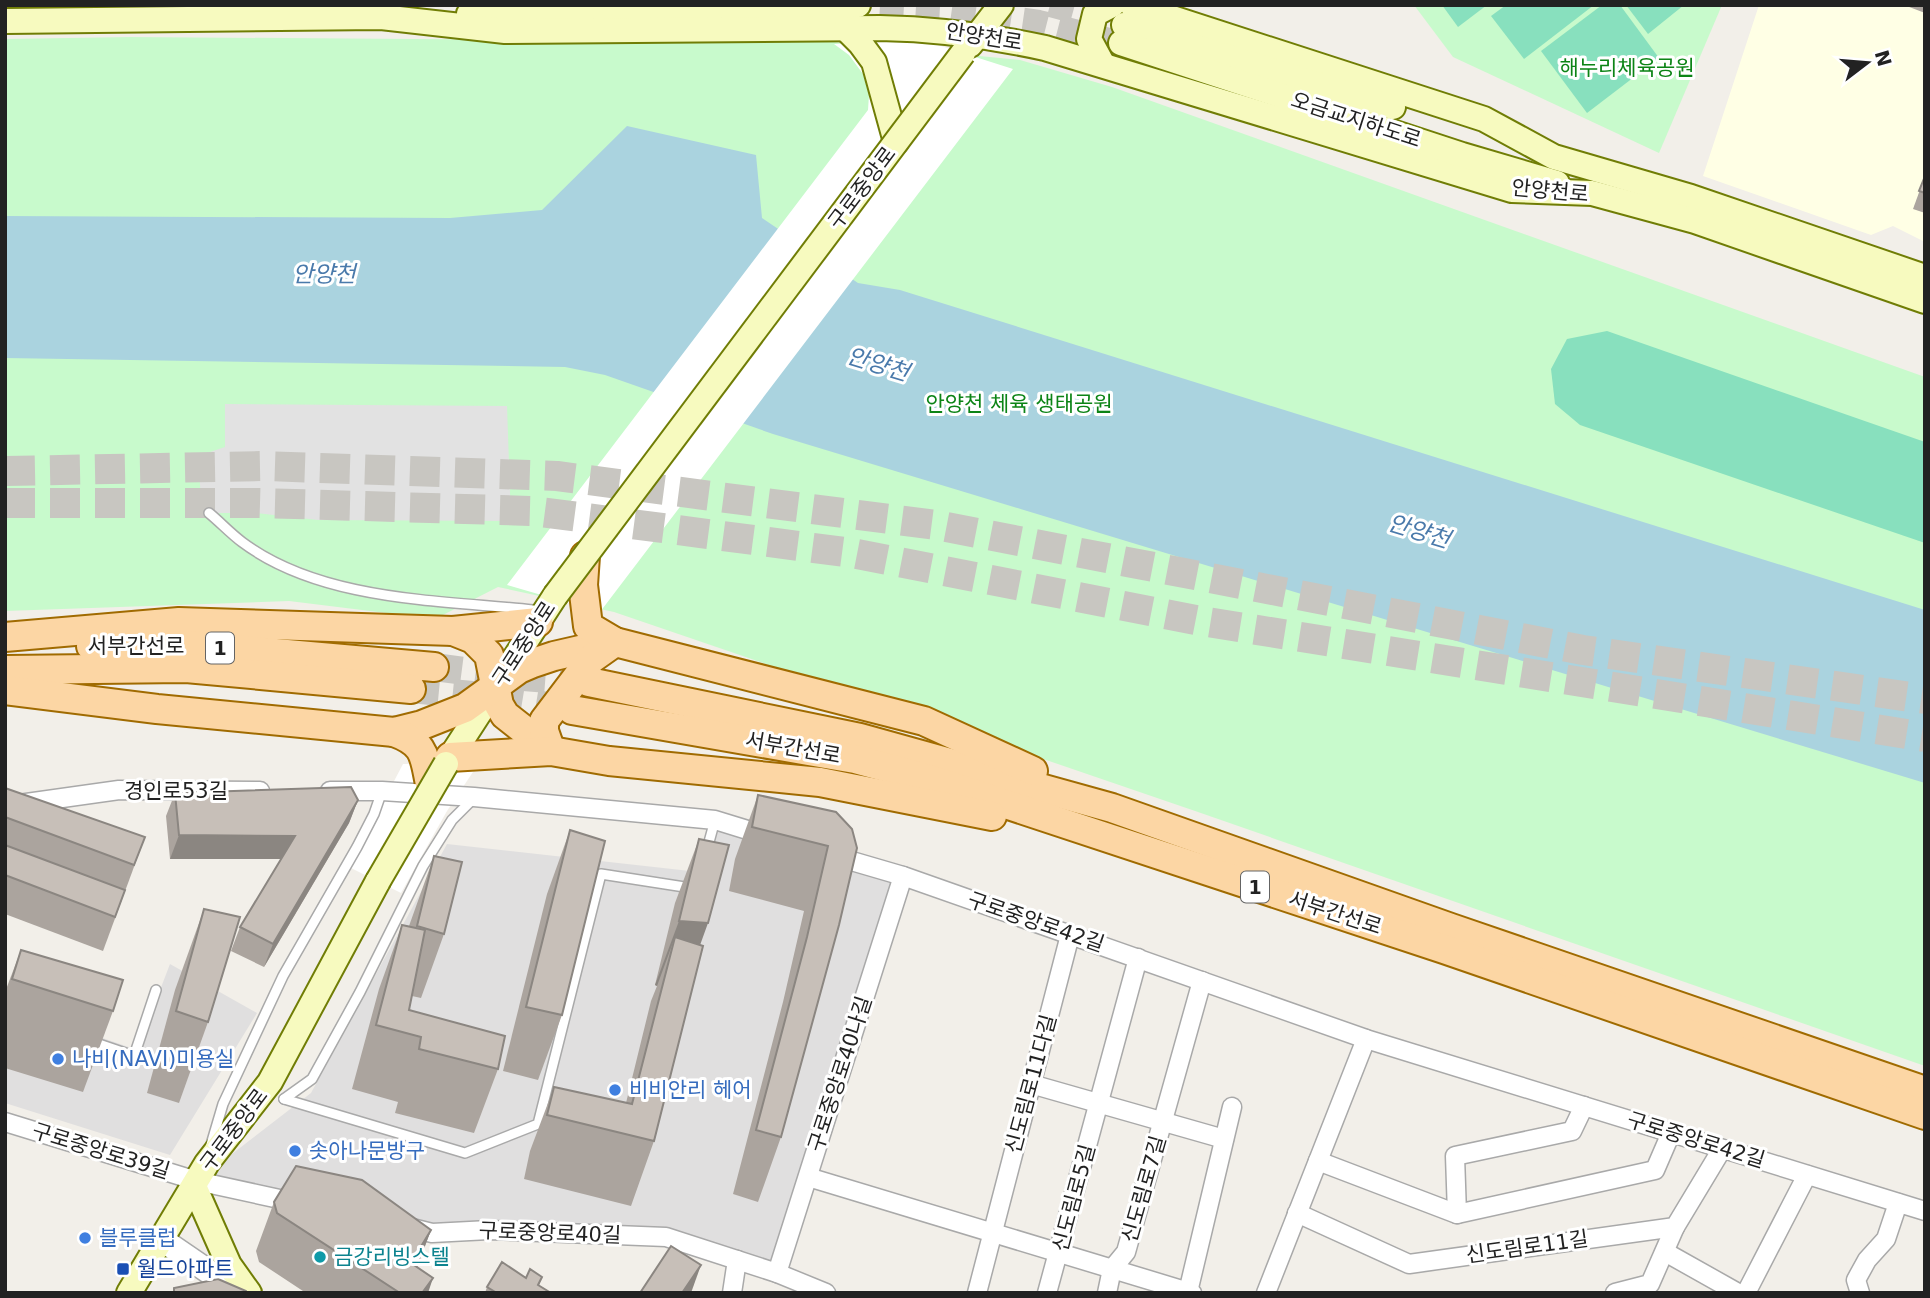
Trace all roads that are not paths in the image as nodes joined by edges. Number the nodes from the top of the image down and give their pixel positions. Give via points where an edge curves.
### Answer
1 (858, 5) edge
2 (906, 5) edge
3 (1001, 5) edge
4 (381, 17) junction
5 (1122, 20) edge
6 (5, 21) edge
7 (880, 28) junction
8 (979, 34) junction
9 (853, 36) junction
10 (1103, 65) junction
11 (896, 142) junction
12 (1592, 192) junction
13 (1925, 277) edge
14 (1925, 301) edge
15 (209, 513) dead end
16 (585, 556) junction
17 (546, 610) junction
18 (453, 631) junction
19 (5, 637) edge
20 (615, 642) junction
21 (5, 648) edge
22 (434, 667) tunnel mouth
23 (5, 670) edge
24 (589, 682) tunnel mouth
25 (496, 687) junction
26 (5, 690) edge
27 (411, 690) tunnel mouth
28 (572, 710) tunnel mouth
29 (394, 732) junction
30 (551, 751) junction
31 (448, 761) junction
32 (431, 789) junction
33 (271, 791) edge
34 (313, 791) edge
35 (382, 791) junction
36 (474, 797) junction
37 (5, 806) edge
38 (1112, 807) junction
39 (715, 820) junction
40 (1109, 838) junction
41 (790, 843) edge
42 (815, 850) edge
43 (702, 866) edge
44 (903, 876) junction
45 (699, 877) edge
46 (1070, 934) junction
47 (1138, 958) junction
48 (1202, 981) junction
49 (156, 989) dead end
50 (1366, 1039) junction
51 (85, 1040) edge
52 (1031, 1084) junction
53 (1925, 1091) edge
54 (1099, 1104) junction
55 (1584, 1106) junction
56 (1232, 1107) dead end
57 (1925, 1115) edge
58 (5, 1122) edge
59 (1162, 1122) junction
60 (1671, 1133) junction
61 (1224, 1139) junction
62 (1722, 1149) junction
63 (1318, 1161) junction
64 (1807, 1175) junction
65 (199, 1177) junction
66 (808, 1177) junction
67 (1898, 1203) junction
68 (314, 1207) edge
69 (1925, 1211) edge
70 (1297, 1213) junction
71 (1457, 1214) junction
72 (393, 1224) edge
73 (1675, 1227) junction
74 (993, 1233) junction
75 (161, 1239) junction
76 (1665, 1252) junction
77 (1059, 1253) junction
78 (737, 1260) junction
79 (1112, 1269) junction
80 (777, 1273) junction
81 (1181, 1291) edge
82 (129, 1293) edge
83 (240, 1293) edge
84 (248, 1293) edge
85 (732, 1293) edge
86 (826, 1293) edge
87 (977, 1293) edge
88 (1047, 1293) edge
89 (1107, 1293) edge
90 (1266, 1293) edge
91 (1615, 1293) edge
92 (1738, 1293) edge
93 (1746, 1293) edge
94 (1860, 1293) edge

1 - 4 main road
2 - 7 main road via 898,17
3 - 8 main road, 구로중앙로
4 - 6 main road, 안양천로
4 - 9 main road, 안양천로 via 505,31
5 - 10 main road via 1095,14 1089,39
5 - 12 main road, 오금교지하도로 via 1462,155
5 - 13 main road, 안양천로 via 1484,119 1555,157 1691,197
7 - 8 main road, 안양천로
7 - 9 main road, 안양천로
8 - 10 main road, 안양천로
8 - 11 main road, 구로중앙로, bridge
9 - 11 main road via 874,62
10 - 12 main road, 안양천로 via 1512,190
11 - 16 main road, 구로중앙로, bridge
12 - 14 main road, 안양천로 via 1695,221
15 - 17 lane via 242,542 291,570 352,591
16 - 17 main road, 구로중앙로, bridge
16 - 20 main road via 586,617 589,625
17 - 18 main road
17 - 25 main road, 구로중앙로
18 - 19 main road via 179,622
18 - 25 main road via 473,639 489,655
18 - 29 main road via 456,646 409,721
20 - 25 main road via 533,663
20 - 30 main road via 591,659 544,721
20 - 38 main road via 924,721
21 - 22 main road, 서부간선로 / 1 via 187,645
23 - 27 main road, 서부간선로 / 1 via 186,667
24 - 38 main road, 서부간선로 / 1 via 860,738
25 - 29 main road via 447,716
25 - 30 main road via 505,715
25 - 31 main road, 구로중앙로
26 - 29 main road
28 - 40 main road, 서부간선로 / 1 via 855,759
29 - 32 main road via 413,739 421,748
30 - 31 main road
30 - 40 main road via 820,782
31 - 32 main road, 구로중앙로, bridge
32 - 65 main road, 구로중앙로, bridge via 270,1083
33 - 37 street, 경인로53길 via 119,790
34 - 35 street
35 - 36 street
35 - 65 lane via 357,847 272,999 223,1104
36 - 39 street
36 - 45 lane via 452,820 423,866 312,1079 284,1098 465,1153 538,1124 601,874 696,888
38 - 53 main road, 서부간선로 / 1
39 - 41 street
39 - 43 lane
40 - 57 main road, 서부간선로 / 1
42 - 44 street, 구로중앙로42길
44 - 46 street, 구로중앙로42길
44 - 66 street, 구로중앙로40나길
46 - 47 street, 구로중앙로42길
46 - 52 street, 신도림로11다길
47 - 48 street, 구로중앙로42길
47 - 54 street, 신도림로5길
48 - 50 street, 구로중앙로42길
48 - 59 street, 신도림로7길
49 - 51 lane via 134,1056
50 - 55 street, 구로중앙로42길
50 - 63 street
52 - 54 street
52 - 74 street, 신도림로11다길
54 - 59 street
54 - 77 street, 신도림로5길
55 - 60 street, 구로중앙로42길
55 - 71 street via 1572,1131 1455,1156
56 - 61 street
58 - 65 street, 구로중앙로39길
59 - 61 street, 신도림로7길
59 - 79 street, 신도림로7길 via 1126,1252
60 - 62 street, 구로중앙로42길
60 - 71 street, 신도림로11길 via 1655,1170
61 - 81 street
62 - 64 street, 구로중앙로42길
62 - 73 street
63 - 70 street
63 - 71 street, 신도림로11길
64 - 67 street, 구로중앙로42길
64 - 93 street
65 - 68 street
65 - 75 main road, 구로중앙로
65 - 84 main road via 229,1265
66 - 74 street
66 - 80 street, 구로중앙로40나길
67 - 69 street, 구로중앙로42길
67 - 94 street via 1885,1239 1856,1280
70 - 73 street, 신도림로11길 via 1409,1264
70 - 90 street
72 - 78 street, 구로중앙로40길 via 432,1233 489,1230 666,1237
73 - 76 street
74 - 77 street
74 - 87 street, 신도림로11다길
75 - 82 main road, 구로중앙로
75 - 83 street
76 - 91 street via 1650,1284
76 - 92 street
77 - 79 street
77 - 88 street, 신도림로5길
78 - 80 street, 구로중앙로40길
78 - 85 street
79 - 81 street
79 - 89 street, 신도림로7길
80 - 86 street, 구로중앙로40길

